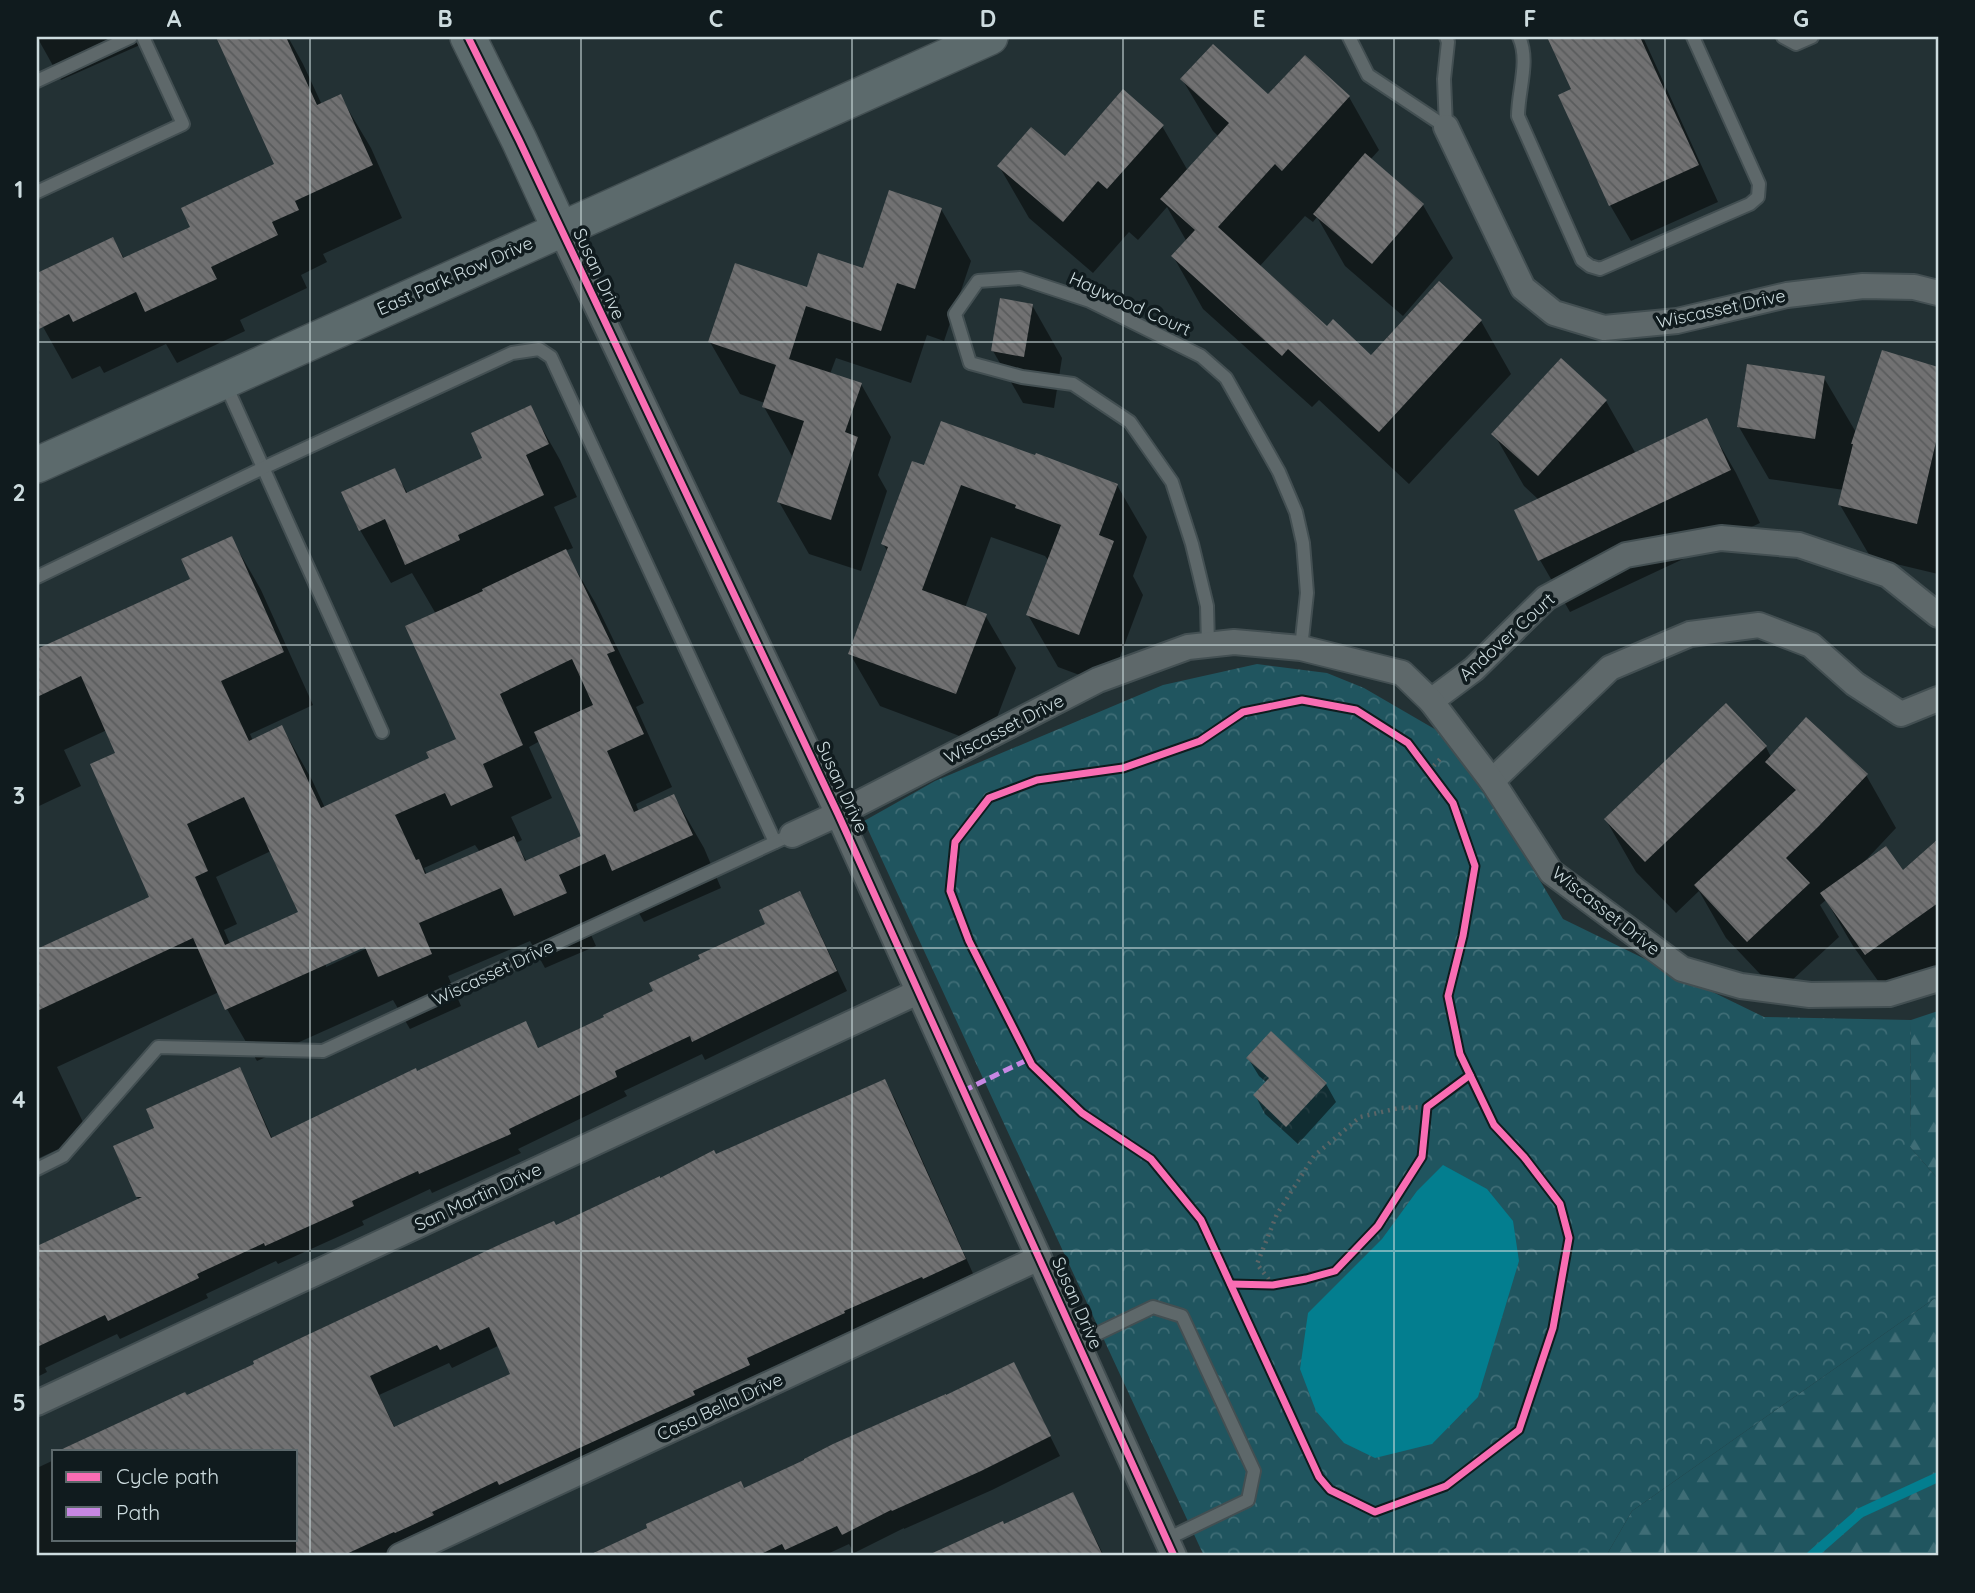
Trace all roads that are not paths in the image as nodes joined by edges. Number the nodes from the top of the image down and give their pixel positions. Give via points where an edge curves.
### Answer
1 (131, 37) edge
2 (143, 37) edge
3 (468, 37) edge
4 (990, 37) edge
5 (1349, 37) edge
6 (1446, 37) edge
7 (1519, 37) edge
8 (1693, 37) edge
9 (1783, 37) edge
10 (1812, 37) edge
11 (37, 81) edge
12 (1447, 127) junction
13 (37, 192) edge
14 (559, 229) junction
15 (1938, 293) edge
16 (223, 380) junction
17 (37, 465) edge
18 (263, 468) junction
19 (37, 577) edge
20 (1938, 615) edge
21 (1208, 645) junction
22 (1301, 648) junction
23 (1938, 699) edge
24 (1431, 701) junction
25 (382, 732) dead end
26 (1492, 781) junction
27 (838, 814) junction
28 (783, 839) junction
29 (1938, 979) edge
30 (918, 992) junction
31 (37, 1169) edge
32 (1039, 1258) junction
33 (1078, 1343) junction
34 (37, 1403) edge
35 (1170, 1548) edge
36 (400, 1556) edge

1 - 11 lane
2 - 13 lane via 183,124
3 - 14 main road, Susan Drive
4 - 14 main road, East Park Row Drive
5 - 12 lane via 1368,75
6 - 12 lane, Wiscasset Drive
7 - 8 lane via 1523,66 1518,116 1582,260 1600,269 1758,197 1759,184
9 - 10 lane via 1796,44
12 - 15 street, Wiscasset Drive via 1523,288 1553,313 1604,328 1677,321 1787,295 1863,286 1914,287
14 - 16 main road, East Park Row Drive
14 - 27 street, Susan Drive
16 - 17 main road, East Park Row Drive
16 - 18 lane
18 - 19 lane
18 - 25 lane
18 - 28 lane via 512,353 538,349 551,357
20 - 24 street, Andover Court via 1888,575 1799,545 1721,538 1626,555 1546,598 1474,669
21 - 22 street, Wiscasset Drive via 1234,642
21 - 22 lane, Haywood Court via 1207,606 1172,482 1130,422 1073,384 970,363 955,314 978,281 1020,278 1090,301 1201,356 1226,378 1296,512 1307,593
21 - 27 street, Wiscasset Drive via 1188,647 1098,680
22 - 24 street, Wiscasset Drive via 1402,673
23 - 26 street via 1901,714 1855,684 1811,645 1759,625 1690,634 1610,668
24 - 26 street, Wiscasset Drive
26 - 29 street, Wiscasset Drive via 1550,872 1682,969 1741,986 1810,995 1889,995
27 - 28 street, Wiscasset Drive
27 - 30 street, Susan Drive
28 - 31 lane, Wiscasset Drive via 323,1051 158,1047 64,1156
30 - 32 street, Susan Drive
30 - 34 street, San Martin Drive
32 - 33 street, Susan Drive
32 - 36 street, Casa Bella Drive
33 - 35 street, Susan Drive
33 - 35 lane via 1153,1307 1182,1316 1254,1471 1248,1500

